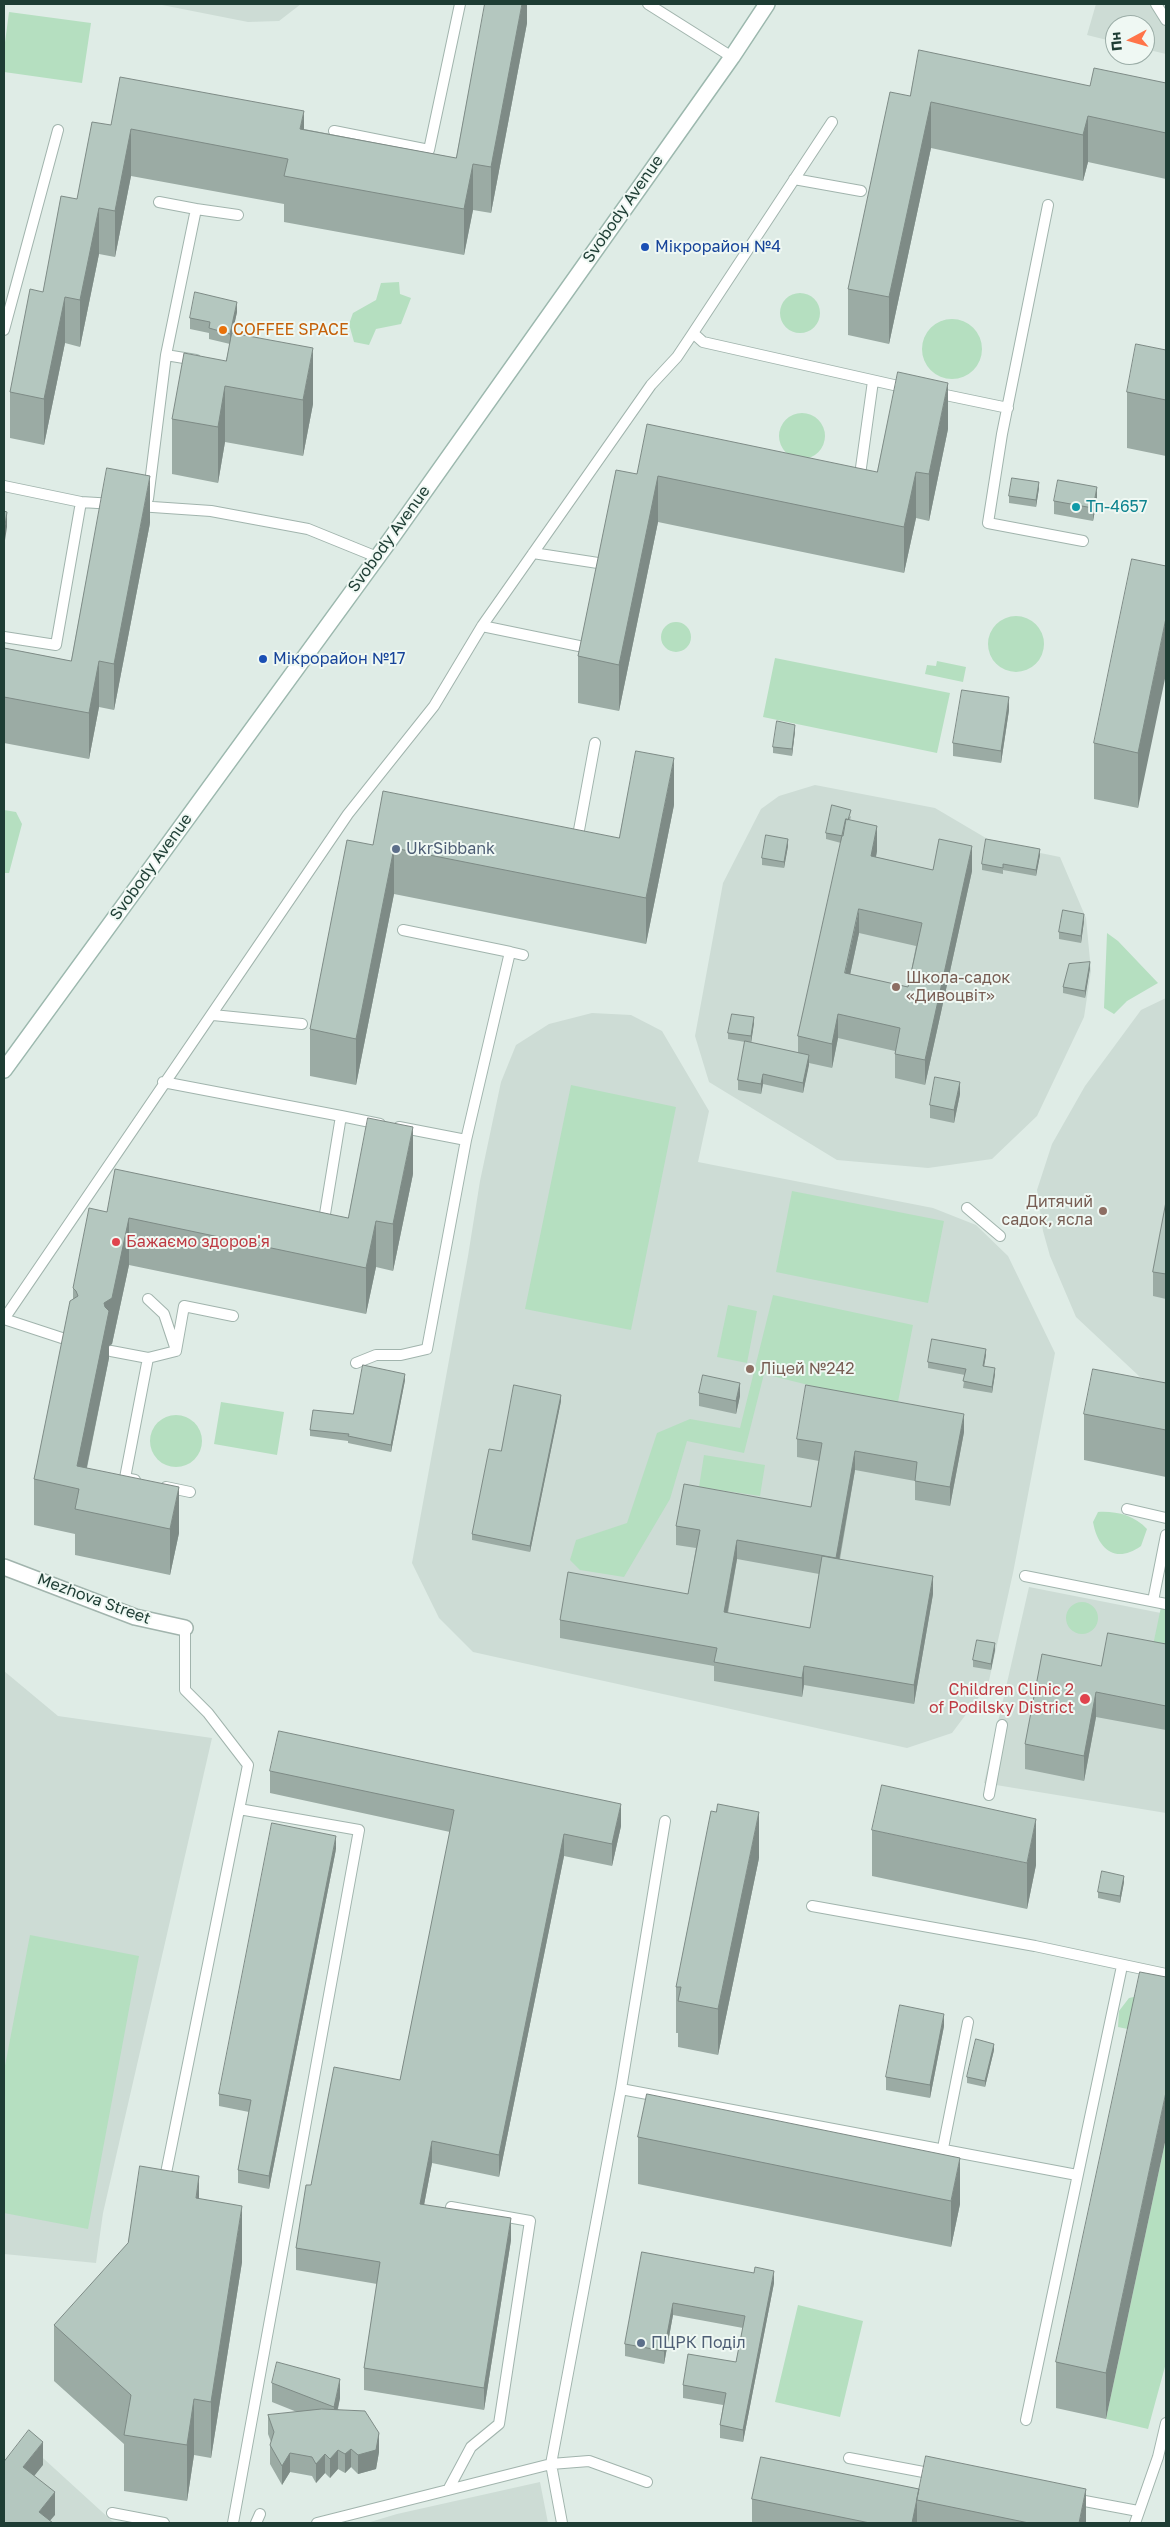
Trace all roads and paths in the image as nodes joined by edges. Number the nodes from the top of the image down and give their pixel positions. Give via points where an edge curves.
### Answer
1 (460, 4) edge
2 (648, 4) edge
3 (767, 4) edge
4 (1156, 4) edge
5 (1166, 20) edge
6 (732, 57) junction
7 (832, 122) dead end
8 (58, 130) dead end
9 (334, 132) dead end
10 (794, 179) junction
11 (861, 192) dead end
12 (159, 202) dead end
13 (1048, 205) dead end
14 (196, 209) junction
15 (238, 215) dead end
16 (4, 330) edge
17 (694, 333) junction
18 (166, 355) junction
19 (205, 361) edge
20 (873, 381) junction
21 (1008, 408) junction
22 (4, 486) edge
23 (856, 494) edge
24 (81, 502) junction
25 (147, 507) junction
26 (1083, 541) dead end
27 (533, 553) junction
28 (377, 557) junction
29 (598, 563) edge
30 (482, 626) junction
31 (4, 638) edge
32 (579, 646) edge
33 (596, 743) dead end
34 (577, 841) edge
35 (403, 930) dead end
36 (510, 952) junction
37 (523, 955) dead end
38 (213, 1014) junction
39 (302, 1024) dead end
40 (4, 1070) edge
41 (164, 1082) junction
42 (341, 1116) junction
43 (466, 1140) junction
44 (967, 1208) dead end
45 (324, 1220) edge
46 (1000, 1236) dead end
47 (148, 1299) dead end
48 (233, 1316) dead end
49 (4, 1319) edge
50 (72, 1341) edge
51 (111, 1351) dead end
52 (176, 1351) junction
53 (148, 1358) junction
54 (356, 1363) dead end
55 (190, 1492) dead end
56 (1127, 1509) dead end
57 (1166, 1518) edge
58 (1166, 1535) edge
59 (4, 1567) edge
60 (1025, 1576) dead end
61 (1153, 1601) junction
62 (1166, 1604) edge
63 (185, 1628) joint
64 (1002, 1725) dead end
65 (989, 1795) dead end
66 (239, 1809) junction
67 (665, 1820) dead end
68 (812, 1906) dead end
69 (1122, 1966) junction
70 (1166, 1974) edge
71 (968, 2022) dead end
72 (621, 2089) junction
73 (943, 2148) junction
74 (1077, 2174) junction
75 (161, 2195) edge
76 (451, 2207) edge
77 (1026, 2420) dead end
78 (1166, 2423) edge
79 (849, 2458) dead end
80 (551, 2464) junction
81 (946, 2476) edge
82 (647, 2482) dead end
83 (448, 2490) junction
84 (1061, 2497) edge
85 (1138, 2511) junction
86 (112, 2513) dead end
87 (164, 2523) edge
88 (233, 2523) edge
89 (317, 2523) edge
90 (562, 2523) edge
91 (1135, 2523) edge

1 - 9 lane via 429,150
2 - 6 lane
3 - 6 street, Svobody Avenue
4 - 5 lane
6 - 28 street, Svobody Avenue
7 - 10 lane
8 - 16 lane
10 - 11 lane
10 - 17 lane
12 - 14 lane
13 - 21 lane
14 - 15 lane
14 - 18 lane
17 - 20 lane via 703,342
17 - 27 lane via 651,385
18 - 19 lane
18 - 25 lane
20 - 21 lane
20 - 23 lane
21 - 26 lane via 988,523
22 - 24 lane
24 - 25 lane
24 - 31 lane via 56,645
25 - 28 lane via 211,511 308,529
27 - 29 lane
27 - 30 lane
28 - 40 street, Svobody Avenue
30 - 32 lane
30 - 38 lane via 434,706 348,814
33 - 34 lane
35 - 36 lane
36 - 37 lane
36 - 43 lane
38 - 39 lane
38 - 41 lane
41 - 42 lane
41 - 49 lane
42 - 43 lane
42 - 45 lane
43 - 54 lane via 427,1349 376,1354
44 - 46 lane
47 - 52 lane via 164,1314
48 - 52 lane via 184,1306
49 - 50 lane
51 - 53 lane
52 - 53 lane
53 - 55 lane via 124,1478
56 - 57 lane
58 - 61 lane
59 - 63 street, Mezhova Street via 135,1617
60 - 61 lane
61 - 62 lane
63 - 66 lane via 185,1690 208,1713 248,1765
64 - 65 lane
66 - 75 lane
66 - 88 lane via 359,1830
67 - 72 lane
68 - 69 lane via 1035,1946
69 - 70 lane
69 - 74 lane
71 - 73 lane
72 - 73 lane
72 - 80 lane
73 - 74 lane
74 - 77 lane
76 - 83 lane via 530,2221 499,2424 471,2447
78 - 85 lane via 1158,2457
79 - 81 lane
80 - 82 lane via 589,2461
80 - 83 lane
80 - 90 lane
83 - 89 lane
84 - 85 lane
85 - 91 lane
86 - 87 lane

